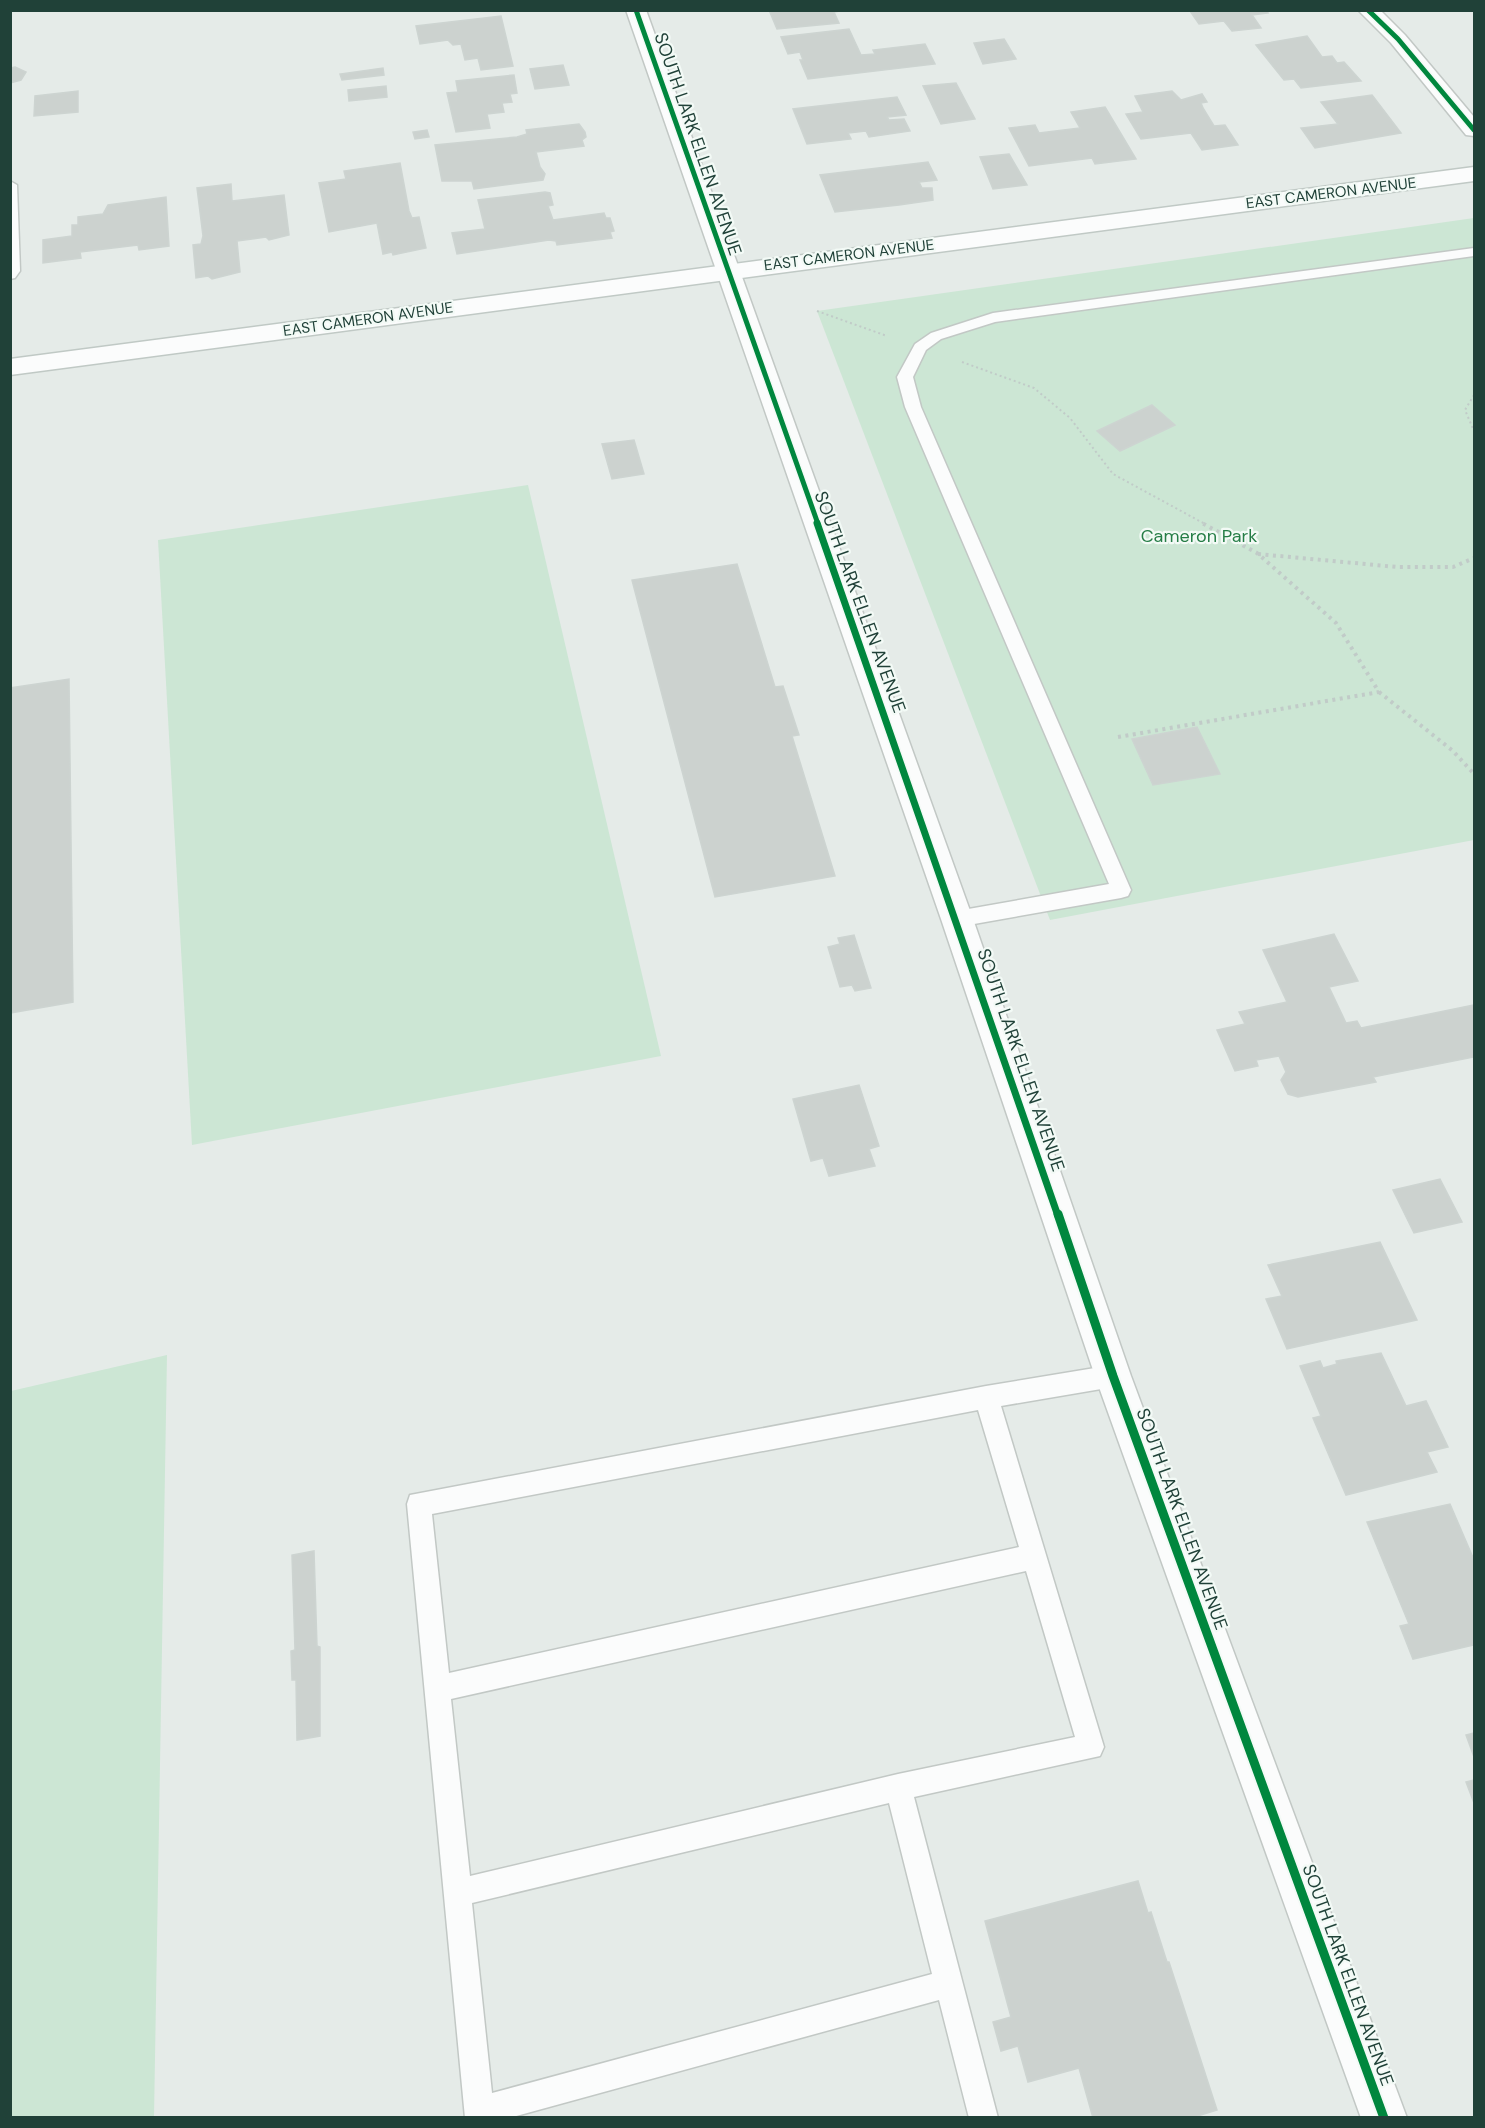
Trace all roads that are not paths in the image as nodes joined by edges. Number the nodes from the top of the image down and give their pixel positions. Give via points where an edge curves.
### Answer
1 (636, 10) edge
2 (1368, 10) edge
3 (1474, 130) edge
4 (1474, 174) edge
5 (10, 185) edge
6 (1474, 252) edge
7 (726, 271) junction
8 (10, 275) edge
9 (10, 367) edge
10 (957, 919) junction
11 (1113, 1376) junction
12 (986, 1397) junction
13 (1035, 1556) junction
14 (437, 1689) junction
15 (898, 1787) junction
16 (457, 1893) junction
17 (950, 1983) junction
18 (480, 2114) edge
19 (984, 2118) edge
20 (1384, 2118) edge

1 - 7 street, SOUTH LARK ELLEN AVENUE
2 - 3 street via 1398,39
4 - 7 street, EAST CAMERON AVENUE
5 - 8 lane
6 - 10 lane via 993,318 936,336 920,347 905,377 913,407 1121,890
7 - 9 street, EAST CAMERON AVENUE
7 - 10 street, SOUTH LARK ELLEN AVENUE
10 - 11 street, SOUTH LARK ELLEN AVENUE
11 - 12 lane
11 - 20 street, SOUTH LARK ELLEN AVENUE
12 - 13 lane
12 - 14 lane via 419,1504
13 - 14 lane
13 - 15 lane via 1091,1747
14 - 16 lane
15 - 16 lane
15 - 17 lane
16 - 18 lane
17 - 18 lane
17 - 19 lane

